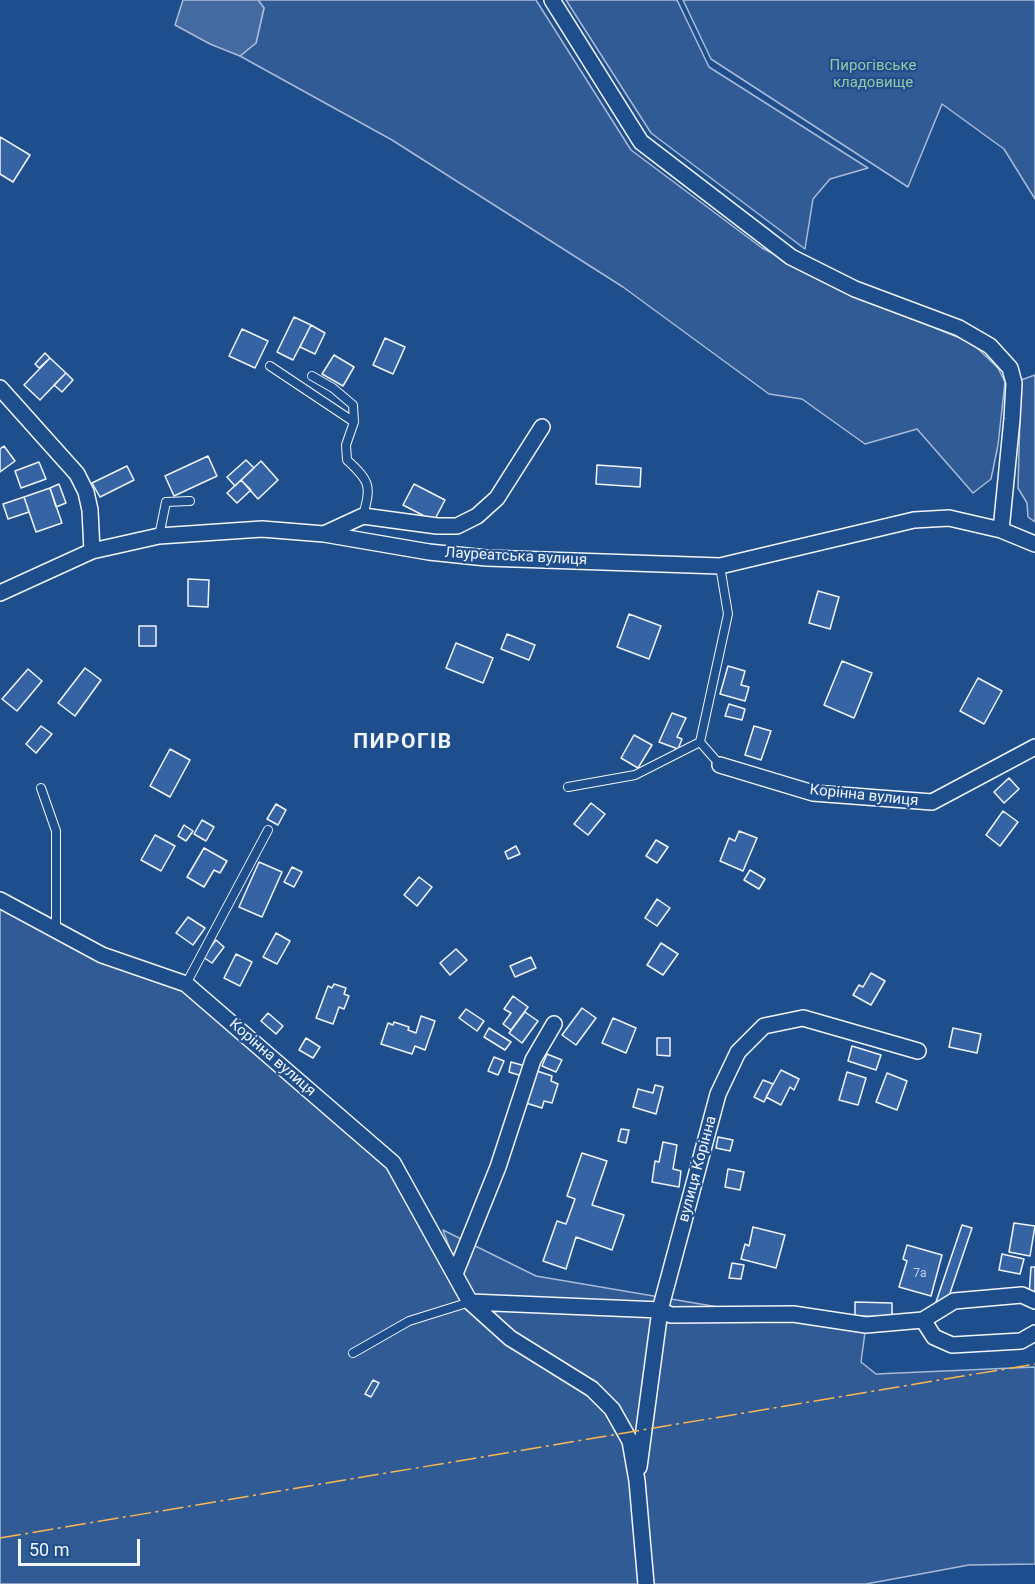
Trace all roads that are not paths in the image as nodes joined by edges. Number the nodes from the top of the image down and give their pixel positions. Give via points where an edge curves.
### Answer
1 (552, 0) edge
2 (270, 366) dead end
3 (312, 376) dead end
4 (0, 388) edge
5 (354, 422) junction
6 (542, 427) dead end
7 (190, 501) dead end
8 (363, 516) junction
9 (1000, 530) junction
10 (324, 534) junction
11 (159, 536) junction
12 (1035, 544) edge
13 (92, 551) junction
14 (720, 566) junction
15 (0, 593) edge
16 (700, 742) junction
17 (1035, 747) edge
18 (720, 765) joint
19 (568, 787) dead end
20 (40, 788) dead end
21 (268, 830) dead end
22 (0, 900) edge
23 (56, 930) junction
24 (186, 984) junction
25 (554, 1024) dead end
26 (918, 1051) dead end
27 (455, 1274) junction
28 (1035, 1301) edge
29 (470, 1302) junction
30 (660, 1310) junction
31 (923, 1320) junction
32 (1035, 1333) edge
33 (352, 1353) dead end
34 (638, 1481) junction
35 (646, 1584) edge

1 - 9 street via 641,142 791,257 855,289 959,328 990,346 1010,368 1014,383 1012,419
2 - 5 lane
3 - 5 lane via 352,405
4 - 13 street via 77,474 90,510
5 - 8 lane via 346,445 347,460 363,474 370,491
6 - 8 street via 497,498 477,516 457,526
7 - 11 lane via 166,502
8 - 10 street
9 - 12 street, Лауреатська вулиця
9 - 14 street, Лауреатська вулиця via 949,518 914,520
10 - 11 street, Лауреатська вулиця via 262,529
10 - 14 street, Лауреатська вулиця via 486,558
11 - 13 street, Лауреатська вулиця
13 - 15 street, Лауреатська вулиця
14 - 16 lane via 728,614
16 - 18 lane
16 - 19 lane via 635,775
17 - 18 street, Корінна вулиця via 932,802 813,793
20 - 23 lane via 56,831
21 - 24 lane
22 - 23 street, Корінна вулиця
23 - 24 street, Корінна вулиця via 102,955
24 - 27 street, Корінна вулиця via 393,1163
25 - 27 street via 533,1060 498,1167
26 - 30 street, вулиця Корінна via 803,1018 764,1026 738,1052 718,1094
27 - 29 street, Корінна вулиця
28 - 31 street via 1022,1295 954,1301
29 - 30 street
29 - 33 lane via 409,1321
29 - 34 street, Корінна вулиця via 510,1338 592,1389 612,1409 630,1441
30 - 31 street via 671,1315 793,1314 866,1325
30 - 34 street, вулиця Корінна
31 - 32 street via 934,1337 952,1345 1021,1341
34 - 35 street

